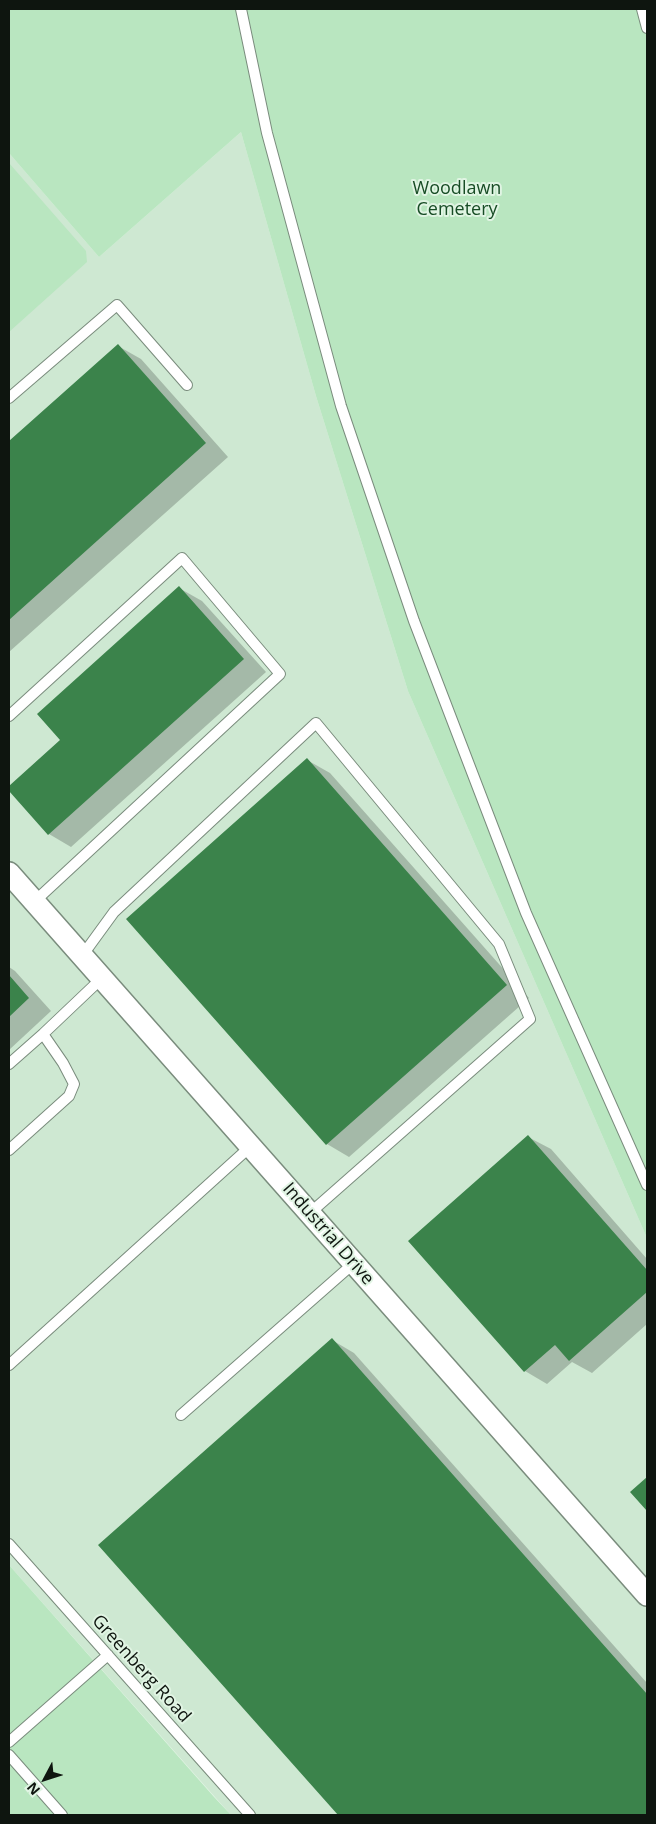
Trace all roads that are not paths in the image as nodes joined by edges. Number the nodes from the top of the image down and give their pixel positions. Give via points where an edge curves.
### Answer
1 (241, 9) edge
2 (642, 9) edge
3 (647, 28) edge
4 (187, 385) dead end
5 (9, 398) edge
6 (9, 716) edge
7 (9, 873) edge
8 (34, 902) junction
9 (82, 956) junction
10 (102, 978) junction
11 (43, 1034) junction
12 (9, 1064) edge
13 (251, 1146) junction
14 (9, 1150) edge
15 (647, 1184) edge
16 (310, 1213) junction
17 (354, 1262) junction
18 (9, 1365) edge
19 (181, 1415) dead end
20 (9, 1544) edge
21 (647, 1595) edge
22 (108, 1655) junction
23 (9, 1742) edge
24 (9, 1755) edge
25 (62, 1815) edge
26 (250, 1815) edge

1 - 15 lane via 267,133 342,406 414,621 526,913
2 - 3 lane
4 - 5 lane via 117,305
6 - 8 lane via 182,558 280,674
7 - 8 street, Industrial Drive
8 - 9 street, Industrial Drive
9 - 10 street, Industrial Drive
9 - 16 lane via 114,912 316,723 499,944 530,1020
10 - 11 lane
10 - 13 street, Industrial Drive
11 - 12 lane
11 - 14 lane via 74,1084 69,1096
13 - 16 street, Industrial Drive
13 - 18 lane
16 - 17 street, Industrial Drive
17 - 19 lane
17 - 21 street, Industrial Drive
20 - 22 lane, Greenberg Road
22 - 23 lane
22 - 26 lane, Greenberg Road
24 - 25 lane

